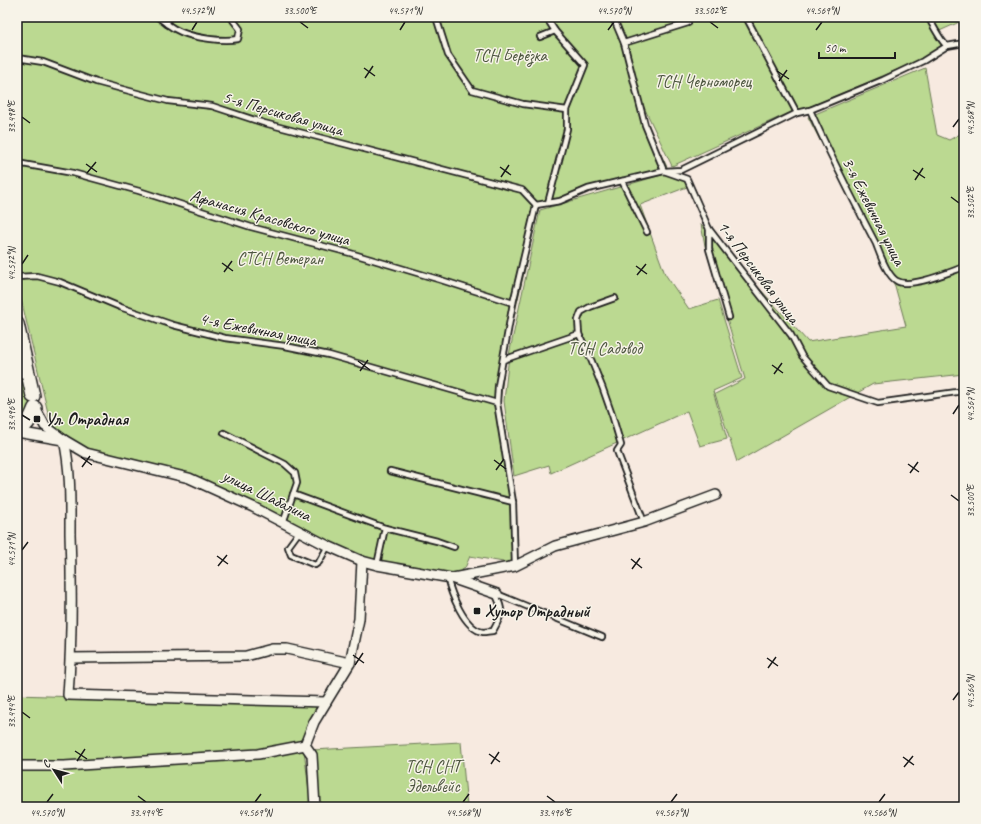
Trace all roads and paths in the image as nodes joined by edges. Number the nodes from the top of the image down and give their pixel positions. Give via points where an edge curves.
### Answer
1 (158, 17) edge
2 (168, 17) edge
3 (436, 17) edge
4 (546, 17) edge
5 (613, 17) edge
6 (746, 17) edge
7 (928, 17) edge
8 (233, 20) dead end
9 (688, 23) dead end
10 (167, 24) junction
11 (555, 31) junction
12 (540, 38) dead end
13 (624, 43) junction
14 (964, 43) edge
15 (947, 46) junction
16 (17, 58) edge
17 (567, 110) junction
18 (810, 110) junction
19 (797, 113) junction
20 (17, 163) edge
21 (664, 171) junction
22 (622, 181) junction
23 (548, 203) junction
24 (536, 205) junction
25 (709, 229) junction
26 (647, 232) dead end
27 (964, 267) edge
28 (17, 277) edge
29 (615, 298) dead end
30 (513, 304) junction
31 (729, 317) dead end
32 (17, 324) edge
33 (579, 334) junction
34 (503, 360) junction
35 (22, 373) edge
36 (964, 391) edge
37 (34, 402) junction
38 (497, 403) junction
39 (17, 431) edge
40 (224, 433) dead end
41 (64, 440) junction
42 (390, 471) dead end
43 (293, 494) junction
44 (716, 494) dead end
45 (513, 502) junction
46 (644, 522) junction
47 (282, 523) junction
48 (385, 528) junction
49 (298, 532) junction
50 (328, 546) junction
51 (454, 547) dead end
52 (362, 561) junction
53 (377, 565) junction
54 (515, 566) junction
55 (449, 577) junction
56 (496, 593) junction
57 (602, 637) dead end
58 (71, 658) junction
59 (350, 663) junction
60 (326, 702) junction
61 (305, 745) junction
62 (17, 766) edge
63 (315, 807) edge

1 - 10 lane
2 - 10 lane
3 - 17 lane via 448,55 472,90 523,104
4 - 11 lane
5 - 13 lane
6 - 19 lane
7 - 15 lane via 942,43
8 - 10 lane via 240,29 238,39 229,41 181,32
9 - 13 lane
11 - 12 lane
11 - 17 lane via 585,65
13 - 21 lane via 645,125
14 - 15 lane
15 - 18 lane via 923,62
16 - 24 lane, 5-я Персиковая улица via 43,62 96,82 145,95 168,101 212,106 264,123 522,190
17 - 23 lane via 567,129
18 - 19 lane
18 - 27 lane, 3-я Ежевичная улица via 886,268 896,281 909,284
19 - 21 lane via 681,170
20 - 30 lane, Афанасия Красовского улица via 73,173 139,191 251,227 441,280
21 - 22 lane
21 - 25 lane, 1-я Персиковая улица via 687,179
22 - 23 lane via 588,189 560,201
22 - 26 lane
23 - 24 lane
24 - 30 lane
25 - 31 lane via 710,249
25 - 36 lane, 1-я Персиковая улица via 791,335 802,356 828,386 878,403
28 - 38 lane, 4-я Ежевичная улица via 37,276 60,282 120,307 174,325 225,338 329,355
29 - 33 lane via 581,312 578,320
30 - 34 lane
32 - 35 main road, улица Шабалина
33 - 34 lane
33 - 46 lane via 615,424 621,445 617,451
34 - 38 lane
35 - 37 main road, улица Шабалина
37 - 39 main road via 30,420
37 - 41 street, улица Шабалина via 45,426
38 - 45 lane
39 - 41 street
40 - 43 lane via 285,464 295,473 297,484
41 - 47 street, улица Шабалина via 86,453 189,478
41 - 58 street via 69,462
42 - 45 lane
43 - 47 lane
43 - 48 lane
44 - 46 street
45 - 54 lane
46 - 54 street via 555,546
47 - 49 street, улица Шабалина
48 - 51 lane
48 - 53 lane
49 - 50 street, улица Шабалина
49 - 50 lane via 288,547 291,555 315,564 320,562
50 - 52 street, улица Шабалина
52 - 53 street, улица Шабалина
52 - 59 street via 359,619
53 - 55 street, улица Шабалина
54 - 55 street
55 - 56 street, улица Шабалина
55 - 56 lane via 452,596 462,614 474,628 484,632 493,631 500,618 502,607
56 - 57 lane
58 - 59 street via 246,656 272,649 287,649
58 - 60 street via 68,695
59 - 60 street
60 - 61 street via 314,722
61 - 62 street via 258,754 64,766
61 - 63 street via 312,755

